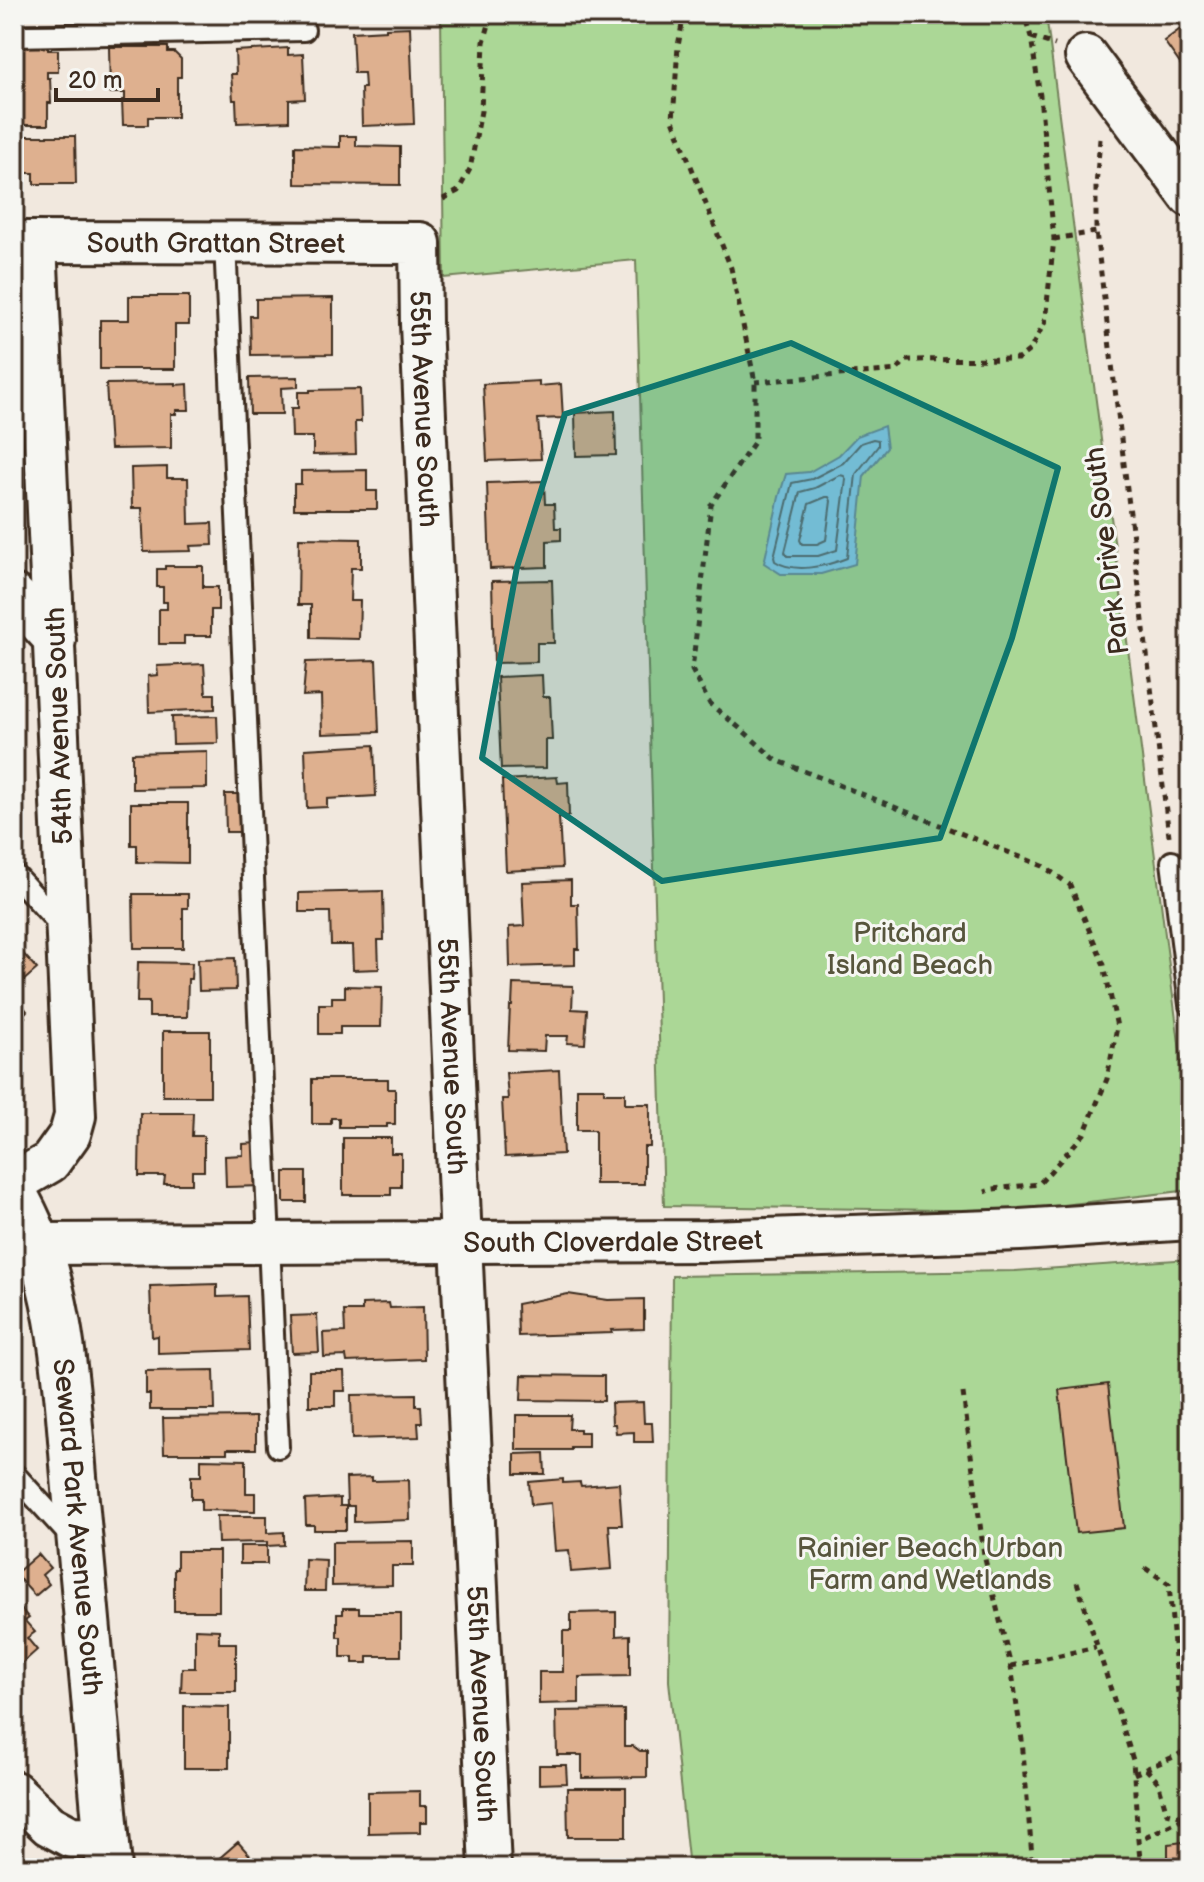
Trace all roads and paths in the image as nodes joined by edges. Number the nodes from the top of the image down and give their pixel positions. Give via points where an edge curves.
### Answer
1 (489, 14) edge
2 (684, 14) edge
3 (1024, 14) edge
4 (304, 30) dead end
5 (14, 36) edge
6 (1086, 56) dead end
7 (1112, 91) junction
8 (1190, 196) edge
9 (443, 199) dead end
10 (1096, 232) junction
11 (1054, 239) junction
12 (25, 242) edge
13 (225, 242) junction
14 (420, 243) joint
15 (755, 382) junction
16 (14, 595) edge
17 (55, 640) junction
18 (1172, 862) joint
19 (14, 874) edge
20 (66, 932) junction
21 (1190, 1005) edge
22 (14, 1183) edge
23 (14, 1194) edge
24 (978, 1195) dead end
25 (1190, 1219) edge
26 (461, 1242) junction
27 (268, 1243) junction
28 (37, 1244) junction
29 (963, 1393) dead end
30 (278, 1447) dead end
31 (14, 1474) edge
32 (81, 1548) junction
33 (1145, 1568) dead end
34 (1077, 1582) dead end
35 (1096, 1647) junction
36 (1011, 1666) junction
37 (1190, 1732) edge
38 (1190, 1747) edge
39 (1146, 1769) junction
40 (1134, 1774) junction
41 (14, 1792) edge
42 (1189, 1817) edge
43 (1138, 1840) junction
44 (108, 1853) edge
45 (490, 1868) edge
46 (1033, 1868) edge
47 (1141, 1868) edge

1 - 9 path via 470,169 458,191
2 - 15 path via 673,120 731,268
3 - 11 path via 1040,96
4 - 5 lane
6 - 7 street
7 - 8 street
7 - 10 path, Park Drive South via 1100,141
10 - 11 path
10 - 18 path, Park Drive South
11 - 15 path via 1045,322 1030,350 1018,359 906,360 897,370
12 - 13 street, South Grattan Street
12 - 17 street, 54th Avenue South
13 - 14 street, South Grattan Street
13 - 27 lane
14 - 26 street, 55th Avenue South
15 - 24 path via 755,441 711,505 692,670 710,704 776,760 1043,866 1070,885 1104,965 1117,1027 1107,1079 1084,1134 1039,1184
16 - 17 street
17 - 20 street, 54th Avenue South
18 - 21 lane
19 - 20 lane
20 - 22 street, 54th Avenue South via 75,1116 70,1134 50,1162
23 - 28 street, Seward Park Avenue South
25 - 26 street, South Cloverdale Street via 708,1241
26 - 27 street, South Cloverdale Street
26 - 45 street, 55th Avenue South
27 - 28 street, South Cloverdale Street
27 - 30 lane
28 - 32 street, Seward Park Avenue South via 52,1292
29 - 36 path via 984,1555
31 - 32 lane
32 - 44 street, Seward Park Avenue South
33 - 37 path via 1169,1584 1178,1694
34 - 35 path
35 - 36 path
35 - 40 path
36 - 46 path
38 - 39 path
39 - 40 path
39 - 42 path via 1158,1782 1167,1813
40 - 43 path
41 - 44 street via 49,1825
42 - 43 path
43 - 47 path

